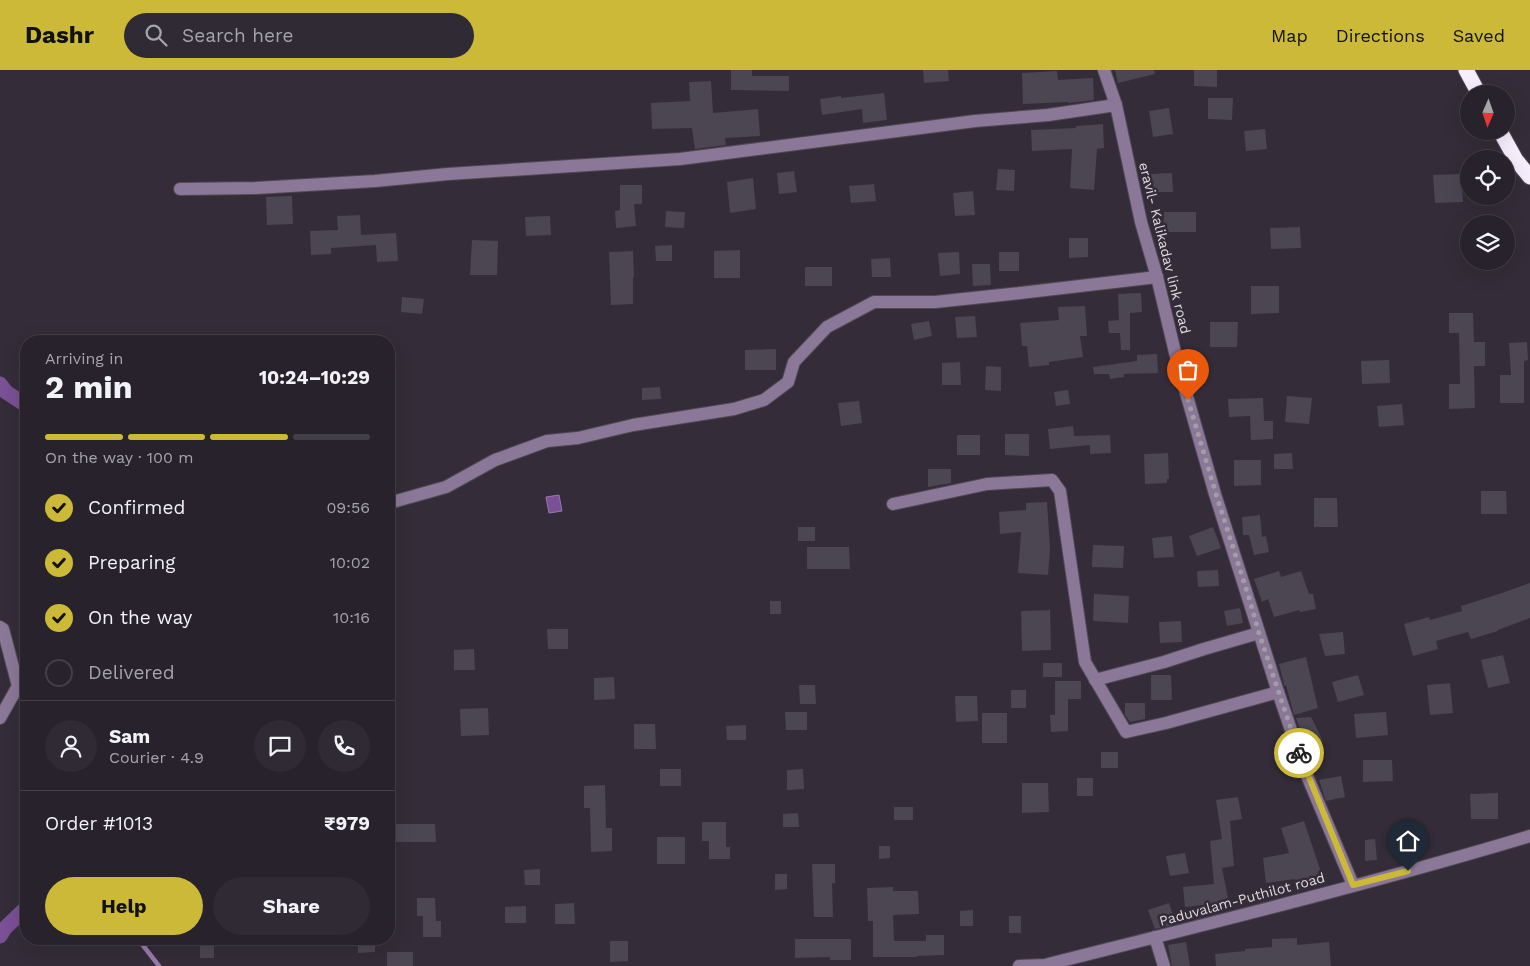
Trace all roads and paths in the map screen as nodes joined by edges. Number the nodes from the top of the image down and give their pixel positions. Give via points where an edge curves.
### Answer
1 (1104, 70) edge
2 (1466, 70) edge
3 (1474, 85) edge
4 (1116, 105) junction
5 (1505, 140) edge
6 (1530, 177) edge
7 (180, 189) dead end
8 (1157, 277) junction
9 (395, 502) edge
10 (894, 504) dead end
11 (0, 627) edge
12 (1259, 633) junction
13 (1095, 680) junction
14 (1278, 692) junction
15 (0, 718) edge
16 (1530, 836) edge
17 (1353, 885) junction
18 (1155, 937) junction
19 (1019, 966) edge
20 (1164, 966) edge

1 - 4 street, eravil- Kalikadav link road
2 - 3 highway
4 - 7 street via 1048,116 974,121 680,158 375,181
4 - 8 street, eravil- Kalikadav link road via 1141,222
5 - 6 highway
8 - 9 street via 935,302 874,302 827,327 794,362 788,382 764,400 734,409 547,441 495,460 446,487
8 - 12 street, eravil- Kalikadav link road via 1178,365
10 - 13 street via 986,484 1052,480 1060,491 1085,662
11 - 15 street via 18,686
12 - 13 street
12 - 14 street, eravil- Kalikadav link road
13 - 14 street via 1126,732
14 - 17 street, eravil- Kalikadav link road via 1305,770
16 - 17 street, Paduvalam-Puthilot road
17 - 18 street, Paduvalam-Puthilot road
18 - 19 street, Paduvalam-Puthilot road via 1045,965
18 - 20 street

